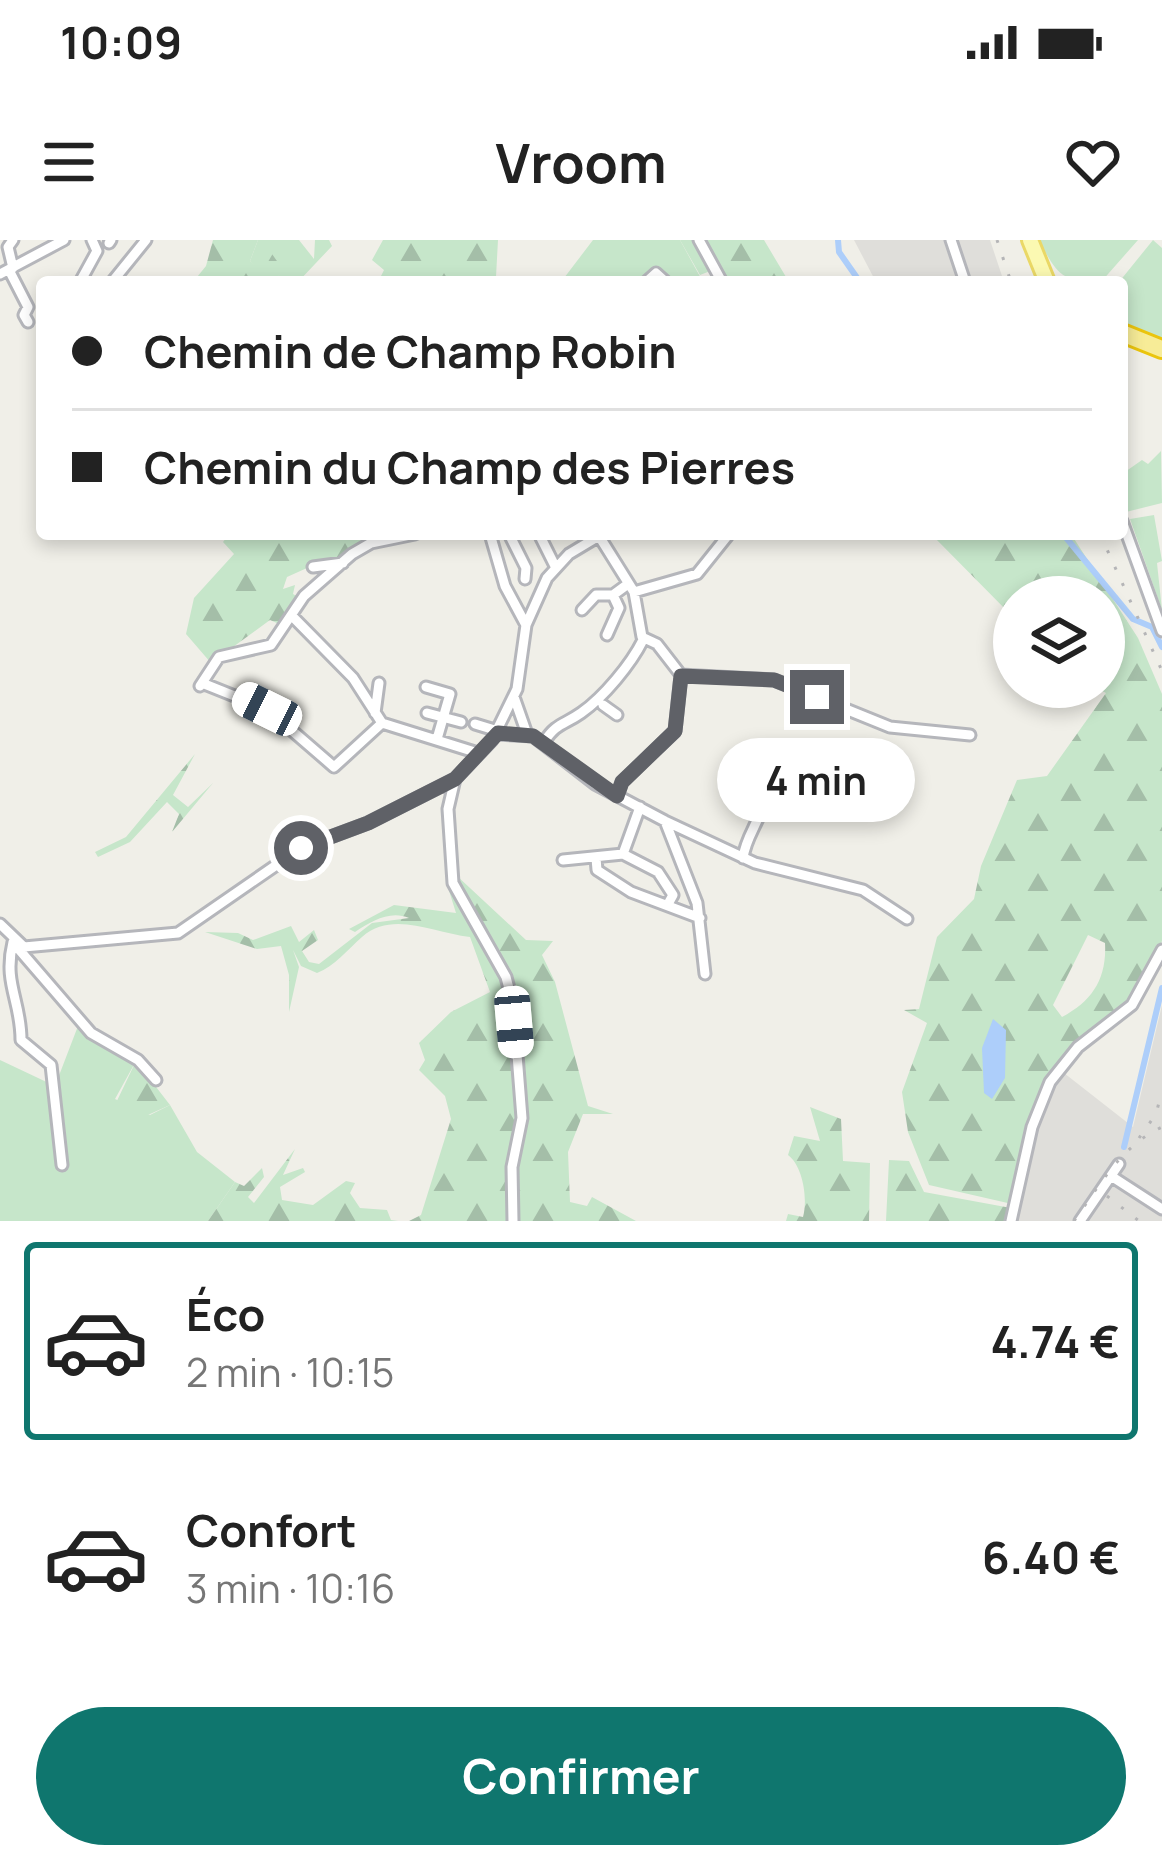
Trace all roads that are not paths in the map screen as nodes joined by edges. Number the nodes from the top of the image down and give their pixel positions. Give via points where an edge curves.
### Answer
1 (13, 240) edge
2 (64, 240) edge
3 (92, 240) edge
4 (146, 240) edge
5 (699, 240) edge
6 (951, 240) edge
7 (1032, 244) edge
8 (5, 271) edge
9 (83, 276) edge
10 (117, 276) edge
11 (719, 276) edge
12 (963, 276) edge
13 (1043, 276) edge
14 (28, 322) dead end
15 (1128, 333) edge
16 (1159, 348) edge
17 (1128, 538) edge
18 (390, 540) edge
19 (492, 540) edge
20 (512, 540) edge
21 (545, 540) edge
22 (592, 540) edge
23 (602, 540) edge
24 (724, 540) edge
25 (343, 563) junction
26 (313, 567) dead end
27 (556, 568) junction
28 (525, 579) dead end
29 (631, 588) junction
30 (614, 595) junction
31 (582, 610) dead end
32 (292, 616) junction
33 (526, 625) junction
34 (1162, 631) edge
35 (607, 634) dead end
36 (644, 640) junction
37 (681, 676) junction
38 (379, 683) dead end
39 (426, 687) dead end
40 (515, 693) junction
41 (603, 705) dead end
42 (427, 713) dead end
43 (617, 716) dead end
44 (443, 717) junction
45 (379, 718) junction
46 (461, 722) dead end
47 (475, 724) dead end
48 (497, 732) junction
49 (527, 734) junction
50 (970, 735) dead end
51 (437, 740) junction
52 (544, 742) junction
53 (478, 753) junction
54 (455, 779) junction
55 (617, 796) junction
56 (762, 803) dead end
57 (640, 807) junction
58 (664, 821) junction
59 (623, 854) junction
60 (596, 858) junction
61 (743, 858) junction
62 (562, 860) dead end
63 (668, 904) junction
64 (700, 918) junction
65 (907, 919) dead end
66 (0, 924) edge
67 (14, 943) junction
68 (1162, 950) edge
69 (705, 974) dead end
70 (156, 1080) dead end
71 (1119, 1164) dead end
72 (62, 1165) dead end
73 (1112, 1176) junction
74 (1162, 1210) edge
75 (513, 1221) edge
76 (1011, 1221) edge
77 (1080, 1221) edge

1 - 8 street
2 - 8 street
3 - 9 street via 97,251
4 - 10 street
5 - 11 street
6 - 12 street
7 - 13 main road
8 - 14 street via 28,307
15 - 16 highway
17 - 34 street
18 - 25 street
19 - 33 street
20 - 28 street
21 - 27 street
22 - 27 street
23 - 29 street
24 - 29 street via 697,574
25 - 26 street
25 - 32 street
27 - 33 street
29 - 30 street
29 - 36 street
30 - 31 street via 596,595
30 - 35 street via 619,608
32 - 45 street
32 - 45 street via 271,645 219,658 201,685 267,709 334,767
33 - 40 street
36 - 37 street via 657,644
36 - 52 street via 631,667
37 - 50 street via 774,680 890,727
37 - 55 street via 675,731
38 - 45 street
39 - 44 street via 453,690
40 - 48 street
40 - 49 street
41 - 43 street
42 - 44 street
44 - 46 street
44 - 51 street
45 - 51 street
47 - 48 street
48 - 49 street
48 - 53 street
49 - 52 street
51 - 53 street
52 - 55 street
53 - 54 street
54 - 67 street via 301,848 190,926 78,945
54 - 75 street via 448,809 453,883 513,1004 522,1118
55 - 57 street
56 - 61 street
57 - 58 street
57 - 59 street
58 - 61 street
58 - 64 street
59 - 60 street
59 - 63 street via 664,878 673,895
60 - 62 street
60 - 63 street via 597,870 615,884
61 - 65 street via 863,890
63 - 64 street
64 - 69 street
66 - 67 street
67 - 70 street via 91,1033
67 - 72 street via 6,978 22,1011 23,1045 51,1066
68 - 76 street via 1132,1005 1078,1047 1050,1082
71 - 73 street
73 - 74 street
73 - 77 street

